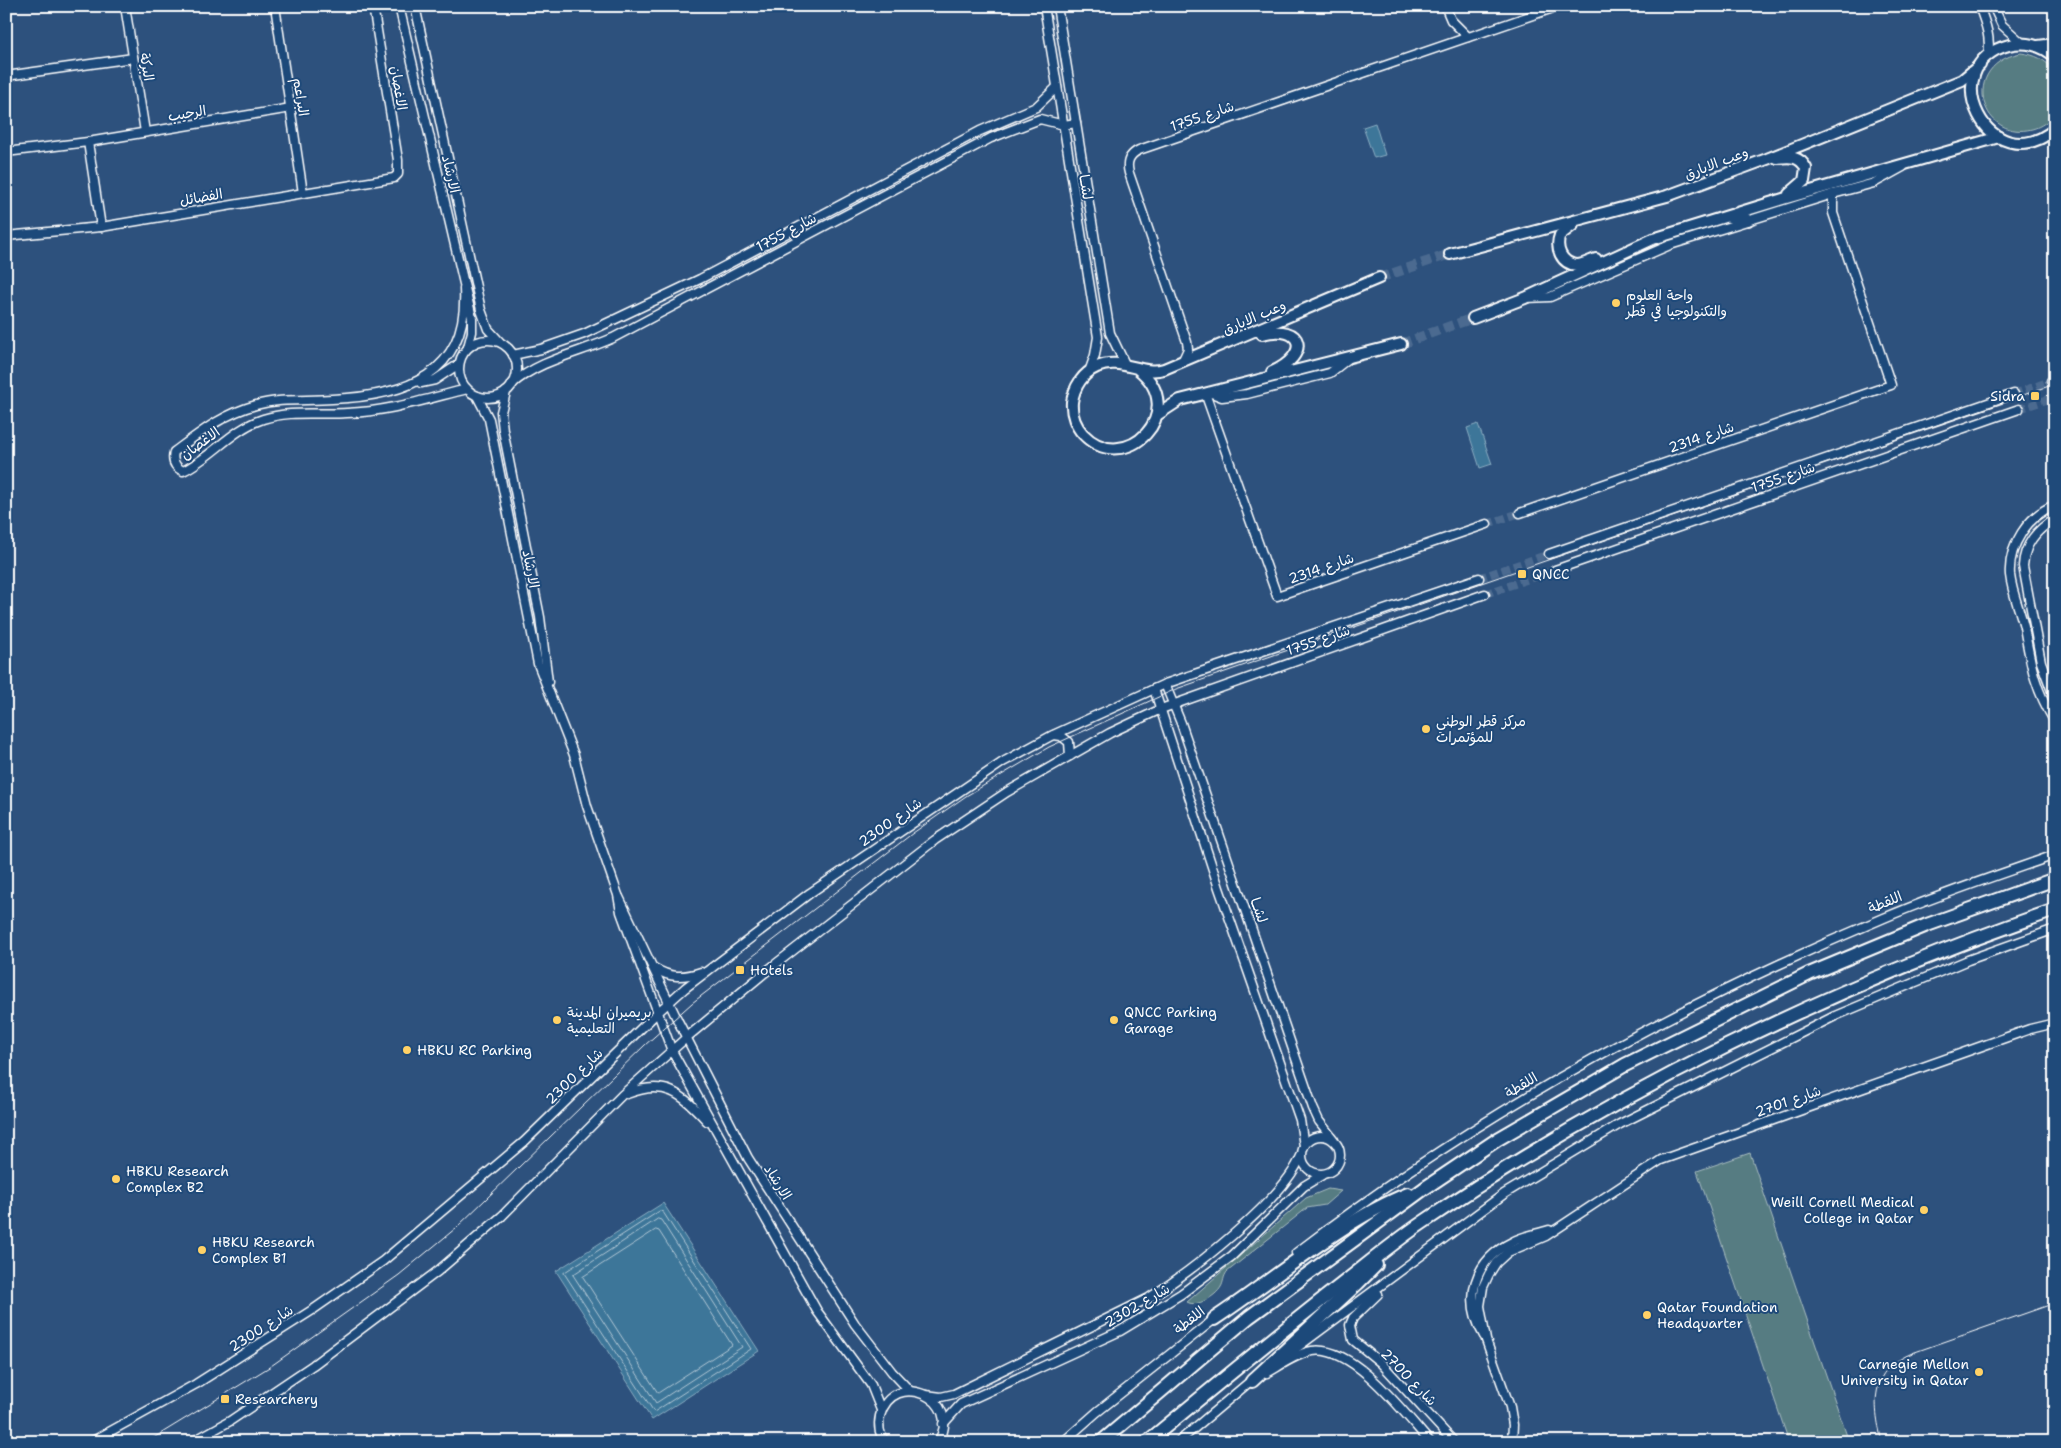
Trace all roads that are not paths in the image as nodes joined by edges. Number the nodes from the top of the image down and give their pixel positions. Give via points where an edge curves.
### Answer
1 (125, 6) edge
2 (274, 6) edge
3 (373, 6) edge
4 (399, 6) edge
5 (415, 6) edge
6 (1044, 6) edge
7 (1057, 6) edge
8 (1445, 6) edge
9 (1558, 6) edge
10 (1979, 6) edge
11 (1993, 6) edge
12 (1468, 37) junction
13 (2022, 43) junction
14 (2055, 44) edge
15 (2037, 46) junction
16 (1988, 56) junction
17 (2055, 57) edge
18 (133, 58) junction
19 (1980, 65) junction
20 (6, 76) edge
21 (1057, 87) junction
22 (290, 108) junction
23 (1076, 123) junction
24 (1064, 125) junction
25 (2055, 128) edge
26 (145, 132) junction
27 (1999, 137) junction
28 (88, 142) junction
29 (6, 152) edge
30 (1766, 159) junction
31 (1911, 162) junction
32 (398, 174) joint
33 (303, 192) junction
34 (1833, 194) junction
35 (1782, 199) junction
36 (1814, 201) junction
37 (1833, 213) junction
38 (1590, 217) junction
39 (1723, 217) junction
40 (1748, 220) junction
41 (101, 227) junction
42 (6, 236) edge
43 (1636, 245) junction
44 (1450, 254) tunnel mouth
45 (1379, 278) tunnel mouth
46 (464, 289) junction
47 (1525, 298) junction
48 (1473, 318) tunnel mouth
49 (1234, 341) junction
50 (500, 342) junction
51 (1188, 342) junction
52 (1401, 344) tunnel mouth
53 (468, 347) junction
54 (1206, 350) junction
55 (513, 355) junction
56 (1349, 358) junction
57 (459, 364) junction
58 (1125, 364) junction
59 (1180, 364) junction
60 (1138, 369) junction
61 (1089, 372) junction
62 (1249, 382) junction
63 (512, 384) junction
64 (406, 386) junction
65 (467, 389) junction
66 (506, 392) junction
67 (1207, 392) junction
68 (2014, 394) tunnel mouth
69 (477, 396) junction
70 (1222, 397) junction
71 (2019, 409) tunnel mouth
72 (1157, 415) junction
73 (1214, 418) junction
74 (2055, 505) edge
75 (1520, 513) tunnel mouth
76 (2055, 519) edge
77 (1487, 524) tunnel mouth
78 (1549, 554) tunnel mouth
79 (1555, 570) tunnel mouth
80 (1478, 578) tunnel mouth
81 (1485, 594) tunnel mouth
82 (1165, 684) junction
83 (548, 688) junction
84 (1154, 689) junction
85 (2055, 699) edge
86 (1174, 704) junction
87 (1161, 708) junction
88 (2055, 722) edge
89 (1051, 736) junction
90 (1070, 756) junction
91 (2055, 856) edge
92 (2055, 880) edge
93 (618, 895) junction
94 (2055, 910) edge
95 (2055, 929) edge
96 (654, 968) junction
97 (708, 970) junction
98 (669, 1002) junction
99 (657, 1012) junction
100 (2055, 1017) edge
101 (2055, 1022) edge
102 (2030, 1029) junction
103 (686, 1038) junction
104 (672, 1051) junction
105 (622, 1095) junction
106 (714, 1130) junction
107 (1334, 1140) junction
108 (1304, 1146) junction
109 (1301, 1156) junction
110 (1322, 1175) junction
111 (1425, 1188) junction
112 (1398, 1240) junction
113 (1410, 1264) junction
114 (1214, 1319) junction
115 (1252, 1381) junction
116 (910, 1391) junction
117 (926, 1395) junction
118 (881, 1410) junction
119 (944, 1424) junction
120 (1511, 1440) edge
121 (939, 1441) edge
122 (91, 1442) edge
123 (192, 1442) edge
124 (885, 1442) edge
125 (1063, 1442) edge
126 (1101, 1442) edge
127 (1147, 1442) edge
128 (1178, 1442) edge
129 (1430, 1442) edge
130 (1454, 1442) edge

1 - 18 street, البركة
2 - 22 street, البراعم
3 - 32 street, الاغصان
4 - 46 street, الارشاد
5 - 50 street, الارشاد via 481,310 488,329
6 - 21 street, لشــا
7 - 23 street, لشــا
8 - 12 street via 1451,20
9 - 12 street
10 - 16 street via 1988,31
11 - 13 street via 2002,25
12 - 51 street, شارع 1755 via 1131,155 1127,162 1129,173
13 - 15 street
13 - 16 street via 2000,48
14 - 15 street
15 - 17 street
16 - 19 street
18 - 20 street
18 - 26 street, البركة
19 - 27 street via 1973,82 1972,101 1979,118
19 - 30 street, وعب الابارق via 1962,80
21 - 24 street, لشــا
21 - 55 street, شارع 1755 via 1036,107 980,130 700,279 584,334
22 - 26 street, الرحيب
22 - 33 street, البراعم
23 - 24 street, شارع 1755
23 - 58 street, لشــا via 1110,333
24 - 61 street, لشــا via 1098,337
24 - 63 street, شارع 1755 via 1040,119 991,138 613,338 536,367
25 - 27 street via 2041,138 2025,142
26 - 28 street, الرحيب
27 - 31 street
28 - 29 street, الرحيب
28 - 41 street
30 - 35 street via 1795,158 1806,168 1804,181
30 - 38 street, وعب الابارق via 1667,196
31 - 34 street via 1874,183
31 - 35 street
32 - 33 street, الفضائل via 394,178
33 - 41 street, الفضائل
34 - 36 street
34 - 37 street
35 - 39 street
36 - 37 street
36 - 40 street
37 - 75 street, شارع 2314 via 1891,385
38 - 43 street via 1566,228 1560,235 1559,251 1567,262 1579,265
38 - 44 street, وعب الابارق
39 - 40 street
39 - 43 street
40 - 47 street via 1670,245 1550,297
41 - 42 street, الفضائل
43 - 47 street
45 - 49 street, وعب الابارق
46 - 53 street, الارشاد via 473,325
46 - 64 street, الاغصان via 463,320 452,348 433,372
47 - 48 street
49 - 54 street, وعب الابارق
49 - 62 street via 1280,330 1291,334 1297,343 1292,361
50 - 53 street via 484,340
50 - 55 street
51 - 54 street via 1196,350
51 - 59 street
52 - 56 street
53 - 57 street
54 - 59 street, وعب الابارق
55 - 63 street via 517,372
56 - 62 street
56 - 70 street via 1330,373
57 - 64 street, الاغصان via 435,380
57 - 65 street via 459,376
58 - 60 street
58 - 61 street via 1106,364
59 - 60 street, وعب الابارق via 1156,372
60 - 72 street via 1155,389
61 - 72 street via 1077,386 1072,405 1076,424 1088,438 1110,448 1124,447 1141,439
62 - 67 street
63 - 66 street
64 - 65 street, الاغصان via 377,394 257,404 227,414 174,452 172,460 183,471 238,430 265,418 301,412 382,410
65 - 69 street
66 - 69 street via 492,398
66 - 83 street, الارشاد via 501,412 503,430 540,617
67 - 70 street
67 - 72 street via 1180,400
67 - 73 street
68 - 78 street, شارع 1755
69 - 83 street, الارشاد via 489,420 534,646
70 - 73 street via 1216,405
71 - 79 street, شارع 1755
73 - 77 street, شارع 2314 via 1277,596
74 - 88 street via 2038,514 2022,532 2010,573 2032,675
76 - 85 street via 2033,538 2023,566 2041,662
80 - 82 street, شارع 1755
81 - 86 street, شارع 1755
82 - 84 street, شارع 1755
82 - 86 street, لشــا
83 - 93 street, الارشاد via 574,755 587,806
84 - 87 street
84 - 89 street, شارع 2300
86 - 87 street, شارع 1755
86 - 107 street, لشــا via 1313,1108
87 - 90 street
87 - 108 street via 1218,888 1300,1120
89 - 90 street via 1066,738 1071,746
89 - 97 street, شارع 2300 via 1002,762 941,802 810,893
90 - 103 street via 1007,792 935,840
91 - 114 street, اللقطة via 1885,918 1777,966 1567,1074 1335,1223
92 - 111 main road via 1918,928 1809,974 1679,1037 1498,1139
93 - 96 street, الارشاد
93 - 99 street, الارشاد via 621,912
94 - 112 main road via 1907,965 1748,1036 1532,1151
95 - 113 street via 1968,960 1835,1016 1620,1124 1504,1194
96 - 97 street via 679,978
96 - 98 street, الارشاد
97 - 98 street, شارع 2300
98 - 99 street, شارع 2300
98 - 103 street, الارشاد
99 - 104 street, الارشاد
99 - 122 street, شارع 2300 via 524,1142 404,1245 196,1384
100 - 102 street, شارع 2701
101 - 102 street, شارع 2701
102 - 120 street, شارع 2701 via 1661,1160 1567,1224 1512,1242 1488,1260 1473,1288 1472,1302 1477,1324 1510,1407
103 - 104 street
103 - 116 street, الارشاد via 748,1158 802,1245 872,1347
104 - 105 street
104 - 106 street, الارشاد
105 - 106 street, الارشاد via 646,1088 672,1091 686,1099
105 - 123 street via 502,1216 438,1271 313,1365 230,1421
106 - 118 street, الارشاد via 818,1311 871,1385
107 - 108 street via 1317,1136
107 - 110 street via 1340,1150 1340,1161 1333,1171
108 - 109 street
109 - 110 street via 1310,1172
109 - 117 street, شارع 2302 via 1293,1174 1256,1213 1193,1267 1155,1294 954,1394 941,1397
110 - 119 street, شارع 2302 via 1297,1192 1232,1256 1181,1294 1120,1331 961,1404
111 - 114 main road via 1385,1204
111 - 126 main road via 1248,1317
112 - 115 main road via 1358,1284
112 - 127 main road
113 - 115 street
113 - 130 street, شارع 2700 via 1358,1312 1353,1318 1351,1332 1357,1345 1381,1364
114 - 125 street, اللقطة
115 - 128 street
115 - 129 street, شارع 2700 via 1312,1351 1337,1354 1377,1384
116 - 117 street, شارع 2302
116 - 118 street via 893,1397
117 - 119 street via 939,1407
118 - 124 street via 879,1429
119 - 121 street

